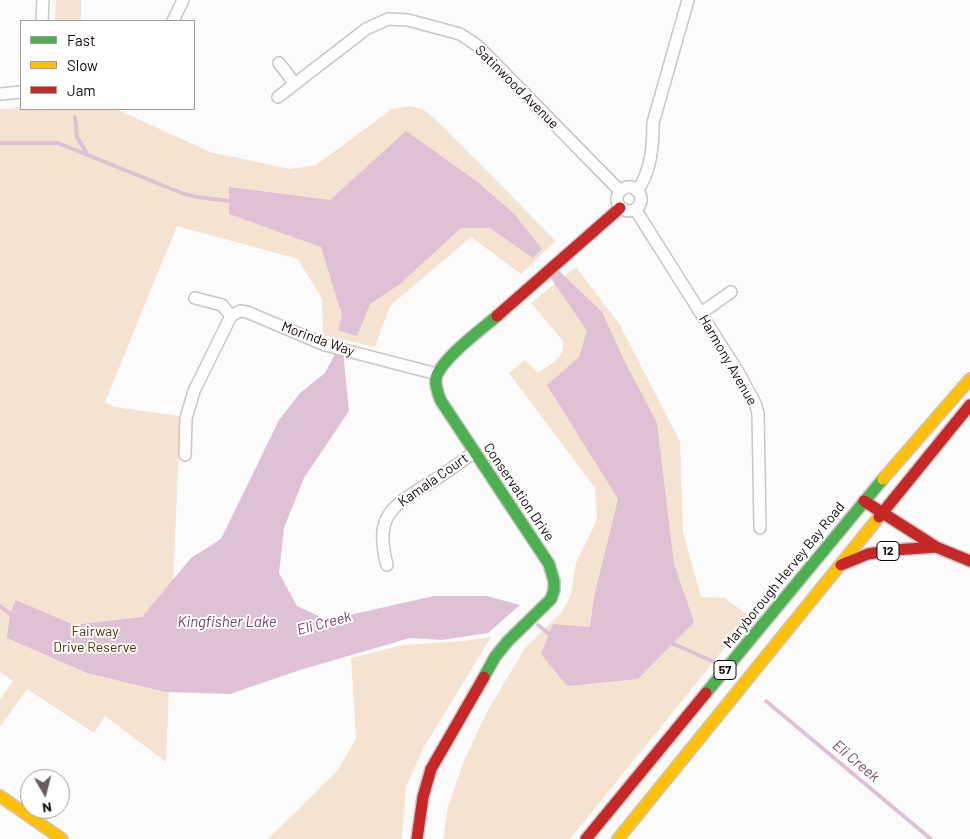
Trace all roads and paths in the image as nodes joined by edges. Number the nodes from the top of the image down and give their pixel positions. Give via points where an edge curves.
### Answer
1 (43, 0) edge
2 (183, 0) edge
3 (688, 0) edge
4 (42, 20) edge
5 (174, 20) edge
6 (279, 63) dead end
7 (295, 84) junction
8 (20, 92) edge
9 (0, 94) edge
10 (278, 97) dead end
11 (620, 191) junction
12 (637, 191) junction
13 (620, 208) junction
14 (635, 209) junction
15 (731, 292) dead end
16 (195, 298) dead end
17 (701, 313) junction
18 (231, 316) junction
19 (437, 374) junction
20 (970, 379) edge
21 (970, 405) edge
22 (474, 452) junction
23 (185, 454) dead end
24 (864, 501) junction
25 (882, 514) junction
26 (760, 528) dead end
27 (936, 547) junction
28 (970, 561) edge
29 (387, 564) dead end
30 (841, 565) junction
31 (0, 796) edge
32 (62, 839) edge
33 (417, 839) edge
34 (586, 839) edge
35 (618, 839) edge

1 - 4 street
2 - 5 street
3 - 12 street via 653,123 647,174
6 - 7 street
7 - 10 street, Satinwood Avenue
7 - 11 street, Satinwood Avenue via 366,29 388,19 408,20 460,34 478,46
8 - 9 street
11 - 12 street via 628,187
11 - 13 street via 616,198
12 - 14 street via 641,201
13 - 14 street
13 - 19 main road via 448,359
14 - 17 street, Harmony Avenue
15 - 17 street
16 - 18 street via 222,305
17 - 26 street, Harmony Avenue via 755,403 758,414
18 - 19 street, Morinda Way via 247,312 325,345
18 - 23 street via 194,391 186,418
19 - 22 main road, Conservation Drive via 436,390 441,401
20 - 24 main road, Maryborough Hervey Bay Road / 57
21 - 25 main road, 57
22 - 29 street, Kamala Court via 394,506 382,529
22 - 33 main road, Conservation Drive via 549,564 554,594 495,657 431,769
24 - 25 main road, 12
24 - 34 main road, Maryborough Hervey Bay Road / 57
25 - 27 main road, 12
25 - 30 main road, 57
27 - 28 main road, 12
27 - 30 main road, 12 via 868,554
30 - 35 main road, 57
31 - 32 main road

